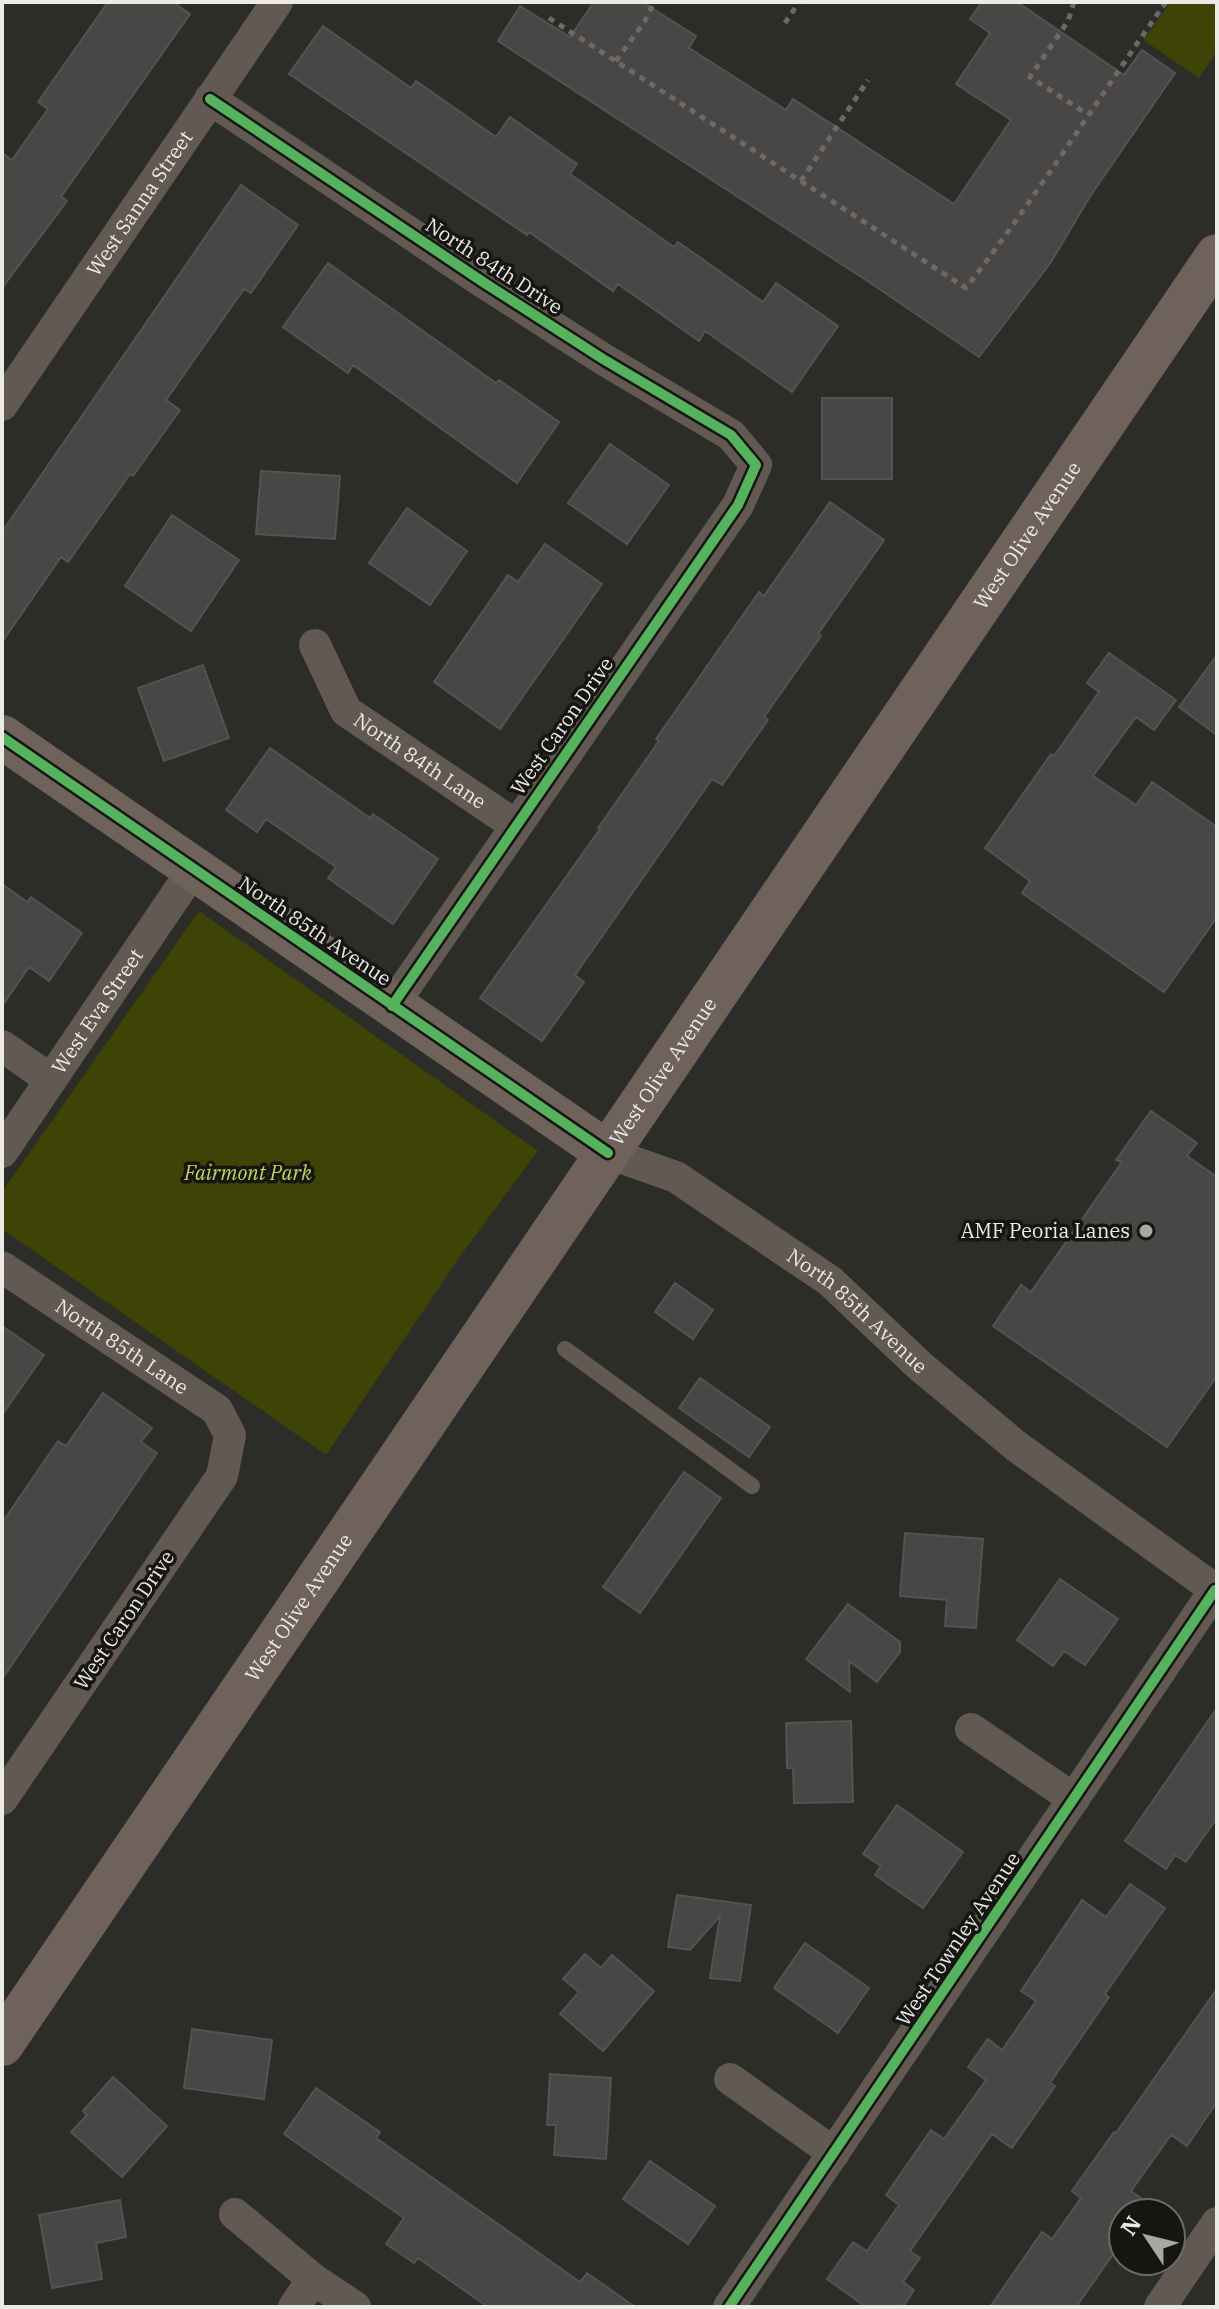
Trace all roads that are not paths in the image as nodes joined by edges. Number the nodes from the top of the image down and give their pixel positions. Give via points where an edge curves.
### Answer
1 (277, 2) edge
2 (210, 99) junction
3 (1217, 256) edge
4 (2, 405) edge
5 (756, 465) joint
6 (315, 645) dead end
7 (2, 737) edge
8 (515, 825) junction
9 (193, 870) junction
10 (392, 1006) junction
11 (2, 1046) edge
12 (51, 1080) junction
13 (2, 1152) edge
14 (608, 1153) junction
15 (2, 1267) edge
16 (565, 1349) dead end
17 (230, 1435) joint
18 (752, 1486) dead end
19 (1216, 1591) edge
20 (971, 1729) dead end
21 (2, 1799) edge
22 (1074, 1799) junction
23 (2, 2044) edge
24 (730, 2079) dead end
25 (834, 2153) junction
26 (235, 2214) dead end
27 (1217, 2223) edge
28 (313, 2279) junction
29 (294, 2307) edge
30 (355, 2307) edge
31 (729, 2307) edge
32 (1160, 2307) edge

1 - 2 street, West Sanna Street
2 - 4 street, West Sanna Street
2 - 5 street, North 84th Drive via 483,282 731,435
3 - 14 main road, West Olive Avenue
5 - 8 street, West Caron Drive via 738,505
6 - 8 street, North 84th Lane via 346,711
7 - 9 main road, North 85th Avenue
8 - 10 street, West Caron Drive
9 - 10 main road, North 85th Avenue
9 - 12 street, West Eva Street
10 - 14 main road, North 85th Avenue
11 - 12 street
12 - 13 street, West Eva Street
14 - 19 street, North 85th Avenue via 676,1177 830,1281 1016,1446
14 - 23 main road, West Olive Avenue
15 - 17 street, North 85th Lane via 217,1410
16 - 18 lane
17 - 21 street, West Caron Drive via 222,1476
19 - 22 street, West Townley Avenue
20 - 22 street
22 - 25 street, West Townley Avenue
24 - 25 street
25 - 31 street, West Townley Avenue
26 - 28 street
27 - 32 street
28 - 29 street
28 - 30 street

